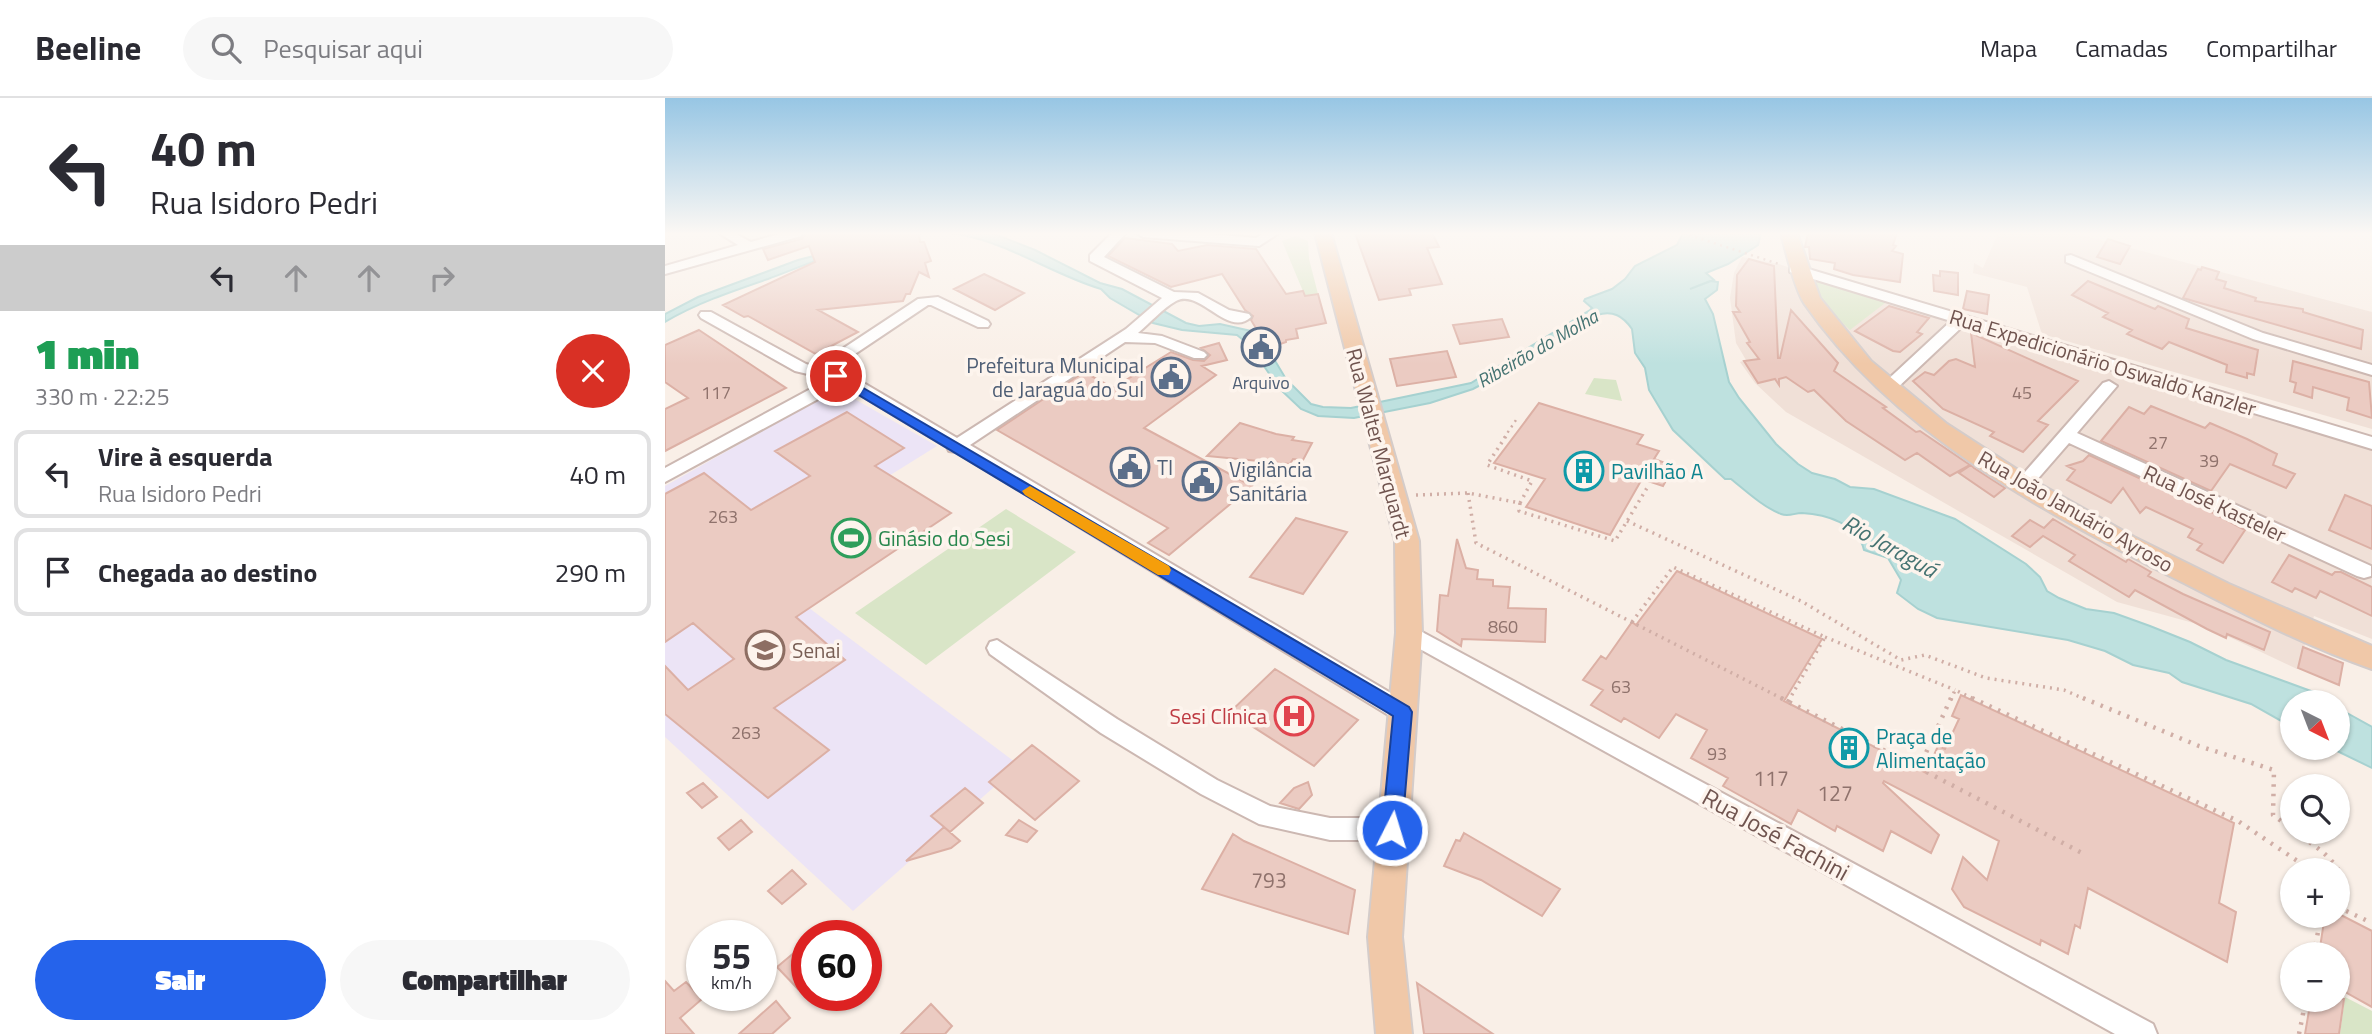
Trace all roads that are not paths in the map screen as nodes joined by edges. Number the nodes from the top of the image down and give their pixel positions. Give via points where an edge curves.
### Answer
1 (1125, 277) edge
2 (1335, 277) edge
3 (1799, 277) edge
4 (1820, 277) edge
5 (2114, 277) edge
6 (1166, 302) junction
7 (706, 315) dead end
8 (1244, 317) dead end
9 (1960, 320) junction
10 (983, 324) dead end
11 (1123, 337) junction
12 (1199, 355) dead end
13 (2372, 370) edge
14 (818, 373) junction
15 (844, 378) junction
16 (2109, 386) dead end
17 (1889, 387) junction
18 (2067, 435) junction
19 (2372, 443) edge
20 (955, 447) junction
21 (665, 475) edge
22 (2022, 485) junction
23 (2364, 571) dead end
24 (1409, 634) junction
25 (997, 648) dead end
26 (2372, 658) edge
27 (1403, 712) junction
28 (1392, 830) junction
29 (1394, 1034) edge
30 (2143, 1034) edge

1 - 6 street
2 - 24 main road, Rua Walter Marquardt via 1407,541
3 - 17 main road, Rua João Januário Ayroso via 1838,338
4 - 9 street, Rua Expedicionário Oswaldo Kanzler
5 - 13 street via 2233,326
6 - 8 street via 1189,293 1224,314
6 - 11 street
7 - 14 street
9 - 17 street
9 - 19 street, Rua Expedicionário Oswaldo Kanzler
10 - 14 street via 933,300 923,302
11 - 12 street via 1157,339
11 - 20 street
14 - 15 street
15 - 20 street
15 - 21 street
16 - 18 street
17 - 22 main road, Rua João Januário Ayroso via 1940,429
18 - 22 street
18 - 23 street, Rua José Kasteler
20 - 27 street
22 - 26 main road, Rua João Januário Ayroso via 2223,594
24 - 27 main road, Rua Walter Marquardt
24 - 30 street, Rua José Fachini
25 - 28 street via 1109,726 1209,787 1267,816 1330,829
27 - 28 main road, Rua Walter Marquardt
28 - 29 main road, Rua Walter Marquardt via 1385,937

